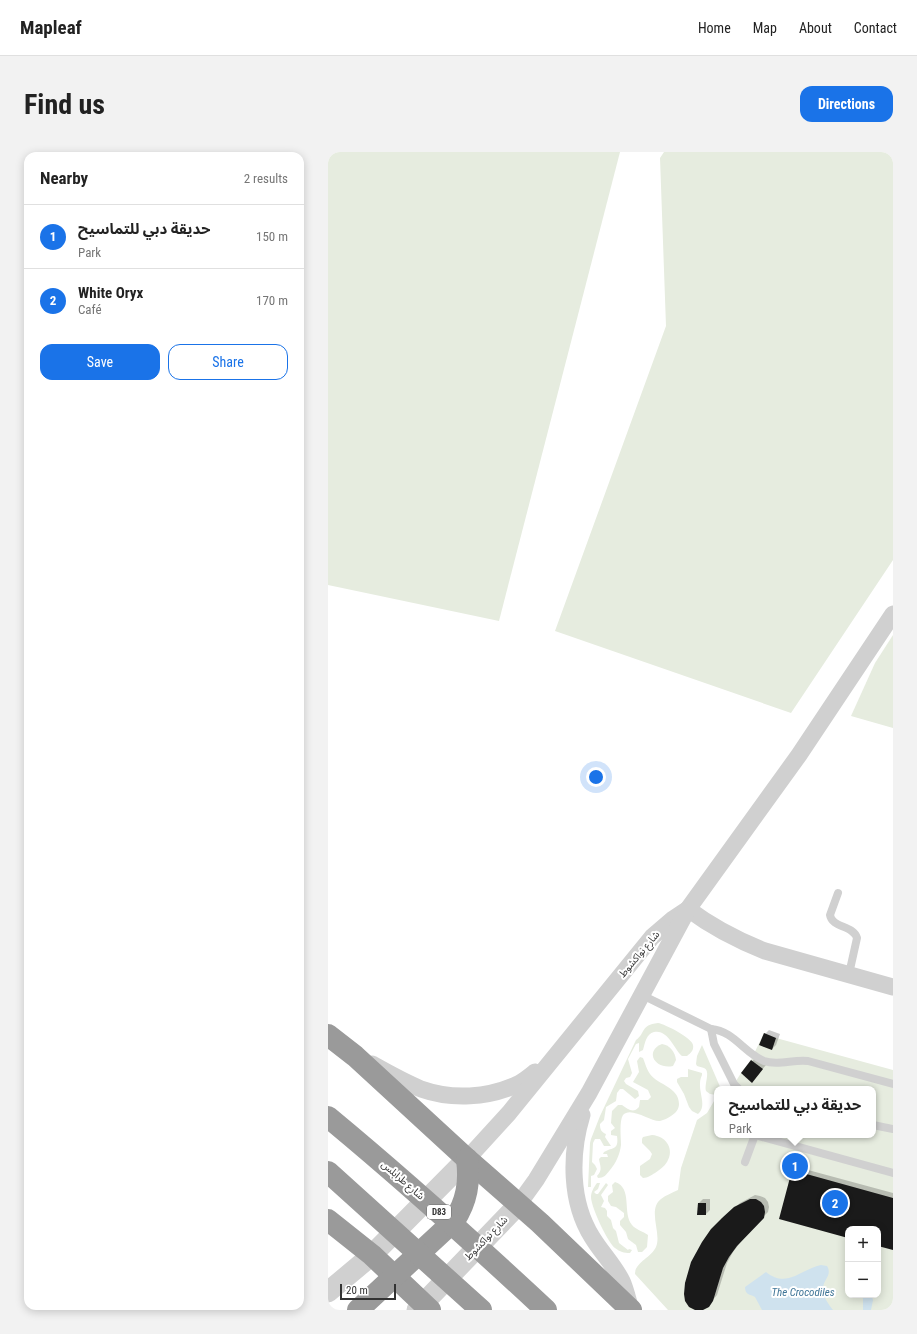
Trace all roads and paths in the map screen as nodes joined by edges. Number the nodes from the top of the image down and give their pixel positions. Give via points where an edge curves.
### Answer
1 (893, 614) edge
2 (838, 893) dead end
3 (688, 909) junction
4 (849, 974) junction
5 (893, 987) edge
6 (642, 995) junction
7 (711, 1029) junction
8 (328, 1035) edge
9 (356, 1056) junction
10 (552, 1061) junction
11 (893, 1084) edge
12 (736, 1086) edge
13 (589, 1093) junction
14 (328, 1117) edge
15 (876, 1126) edge
16 (893, 1129) edge
17 (754, 1138) edge
18 (766, 1138) edge
19 (466, 1159) junction
20 (746, 1162) dead end
21 (328, 1172) edge
22 (893, 1173) edge
23 (518, 1205) junction
24 (328, 1220) edge
25 (372, 1255) junction
26 (395, 1277) junction
27 (328, 1292) edge
28 (423, 1308) edge
29 (358, 1310) edge
30 (481, 1310) edge
31 (546, 1310) edge
32 (631, 1310) edge

1 - 3 street via 799,755
2 - 4 lane via 830,918 854,931 857,938
3 - 4 street via 744,943
3 - 6 street, شارع نواكشوط
3 - 10 street, شارع نواكشوط via 652,937
4 - 5 street
6 - 7 lane
6 - 13 street, شارع نواكشوط
7 - 11 lane via 726,1033 764,1061 808,1061
7 - 12 lane via 714,1044
8 - 9 highway
9 - 10 street via 422,1089 457,1096 475,1095 519,1084
9 - 19 highway
10 - 19 street, شارع نواكشوط via 498,1126
13 - 23 street, شارع نواكشوط
13 - 32 street via 578,1127 574,1154 579,1208 592,1236 622,1281
14 - 31 highway, شارع طرابلس / D83, bridge via 459,1229
15 - 16 lane
17 - 20 lane
18 - 22 lane
19 - 23 highway
19 - 25 street, شارع نواكشوط
19 - 26 highway via 468,1185 461,1210 454,1221
21 - 30 highway, bridge
23 - 28 street, شارع نواكشوط
23 - 32 highway
24 - 25 highway
25 - 26 highway
25 - 27 street, شارع نواكشوط
26 - 28 highway
26 - 29 highway

